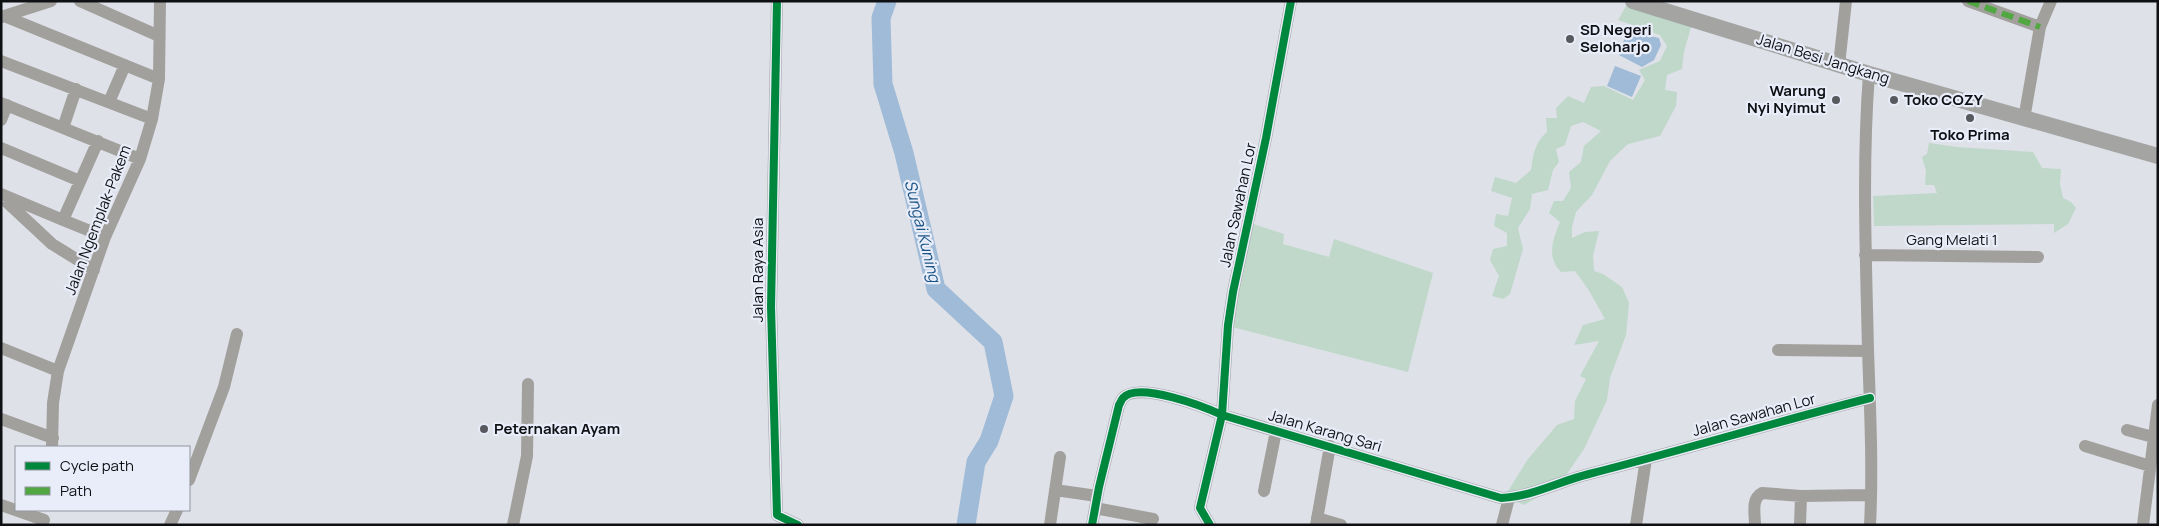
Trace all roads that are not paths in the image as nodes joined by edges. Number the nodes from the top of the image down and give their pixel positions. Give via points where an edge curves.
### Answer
1 (51, 1) edge
2 (80, 1) edge
3 (160, 1) edge
4 (777, 1) edge
5 (1291, 1) edge
6 (1633, 1) edge
7 (1846, 1) edge
8 (1968, 1) edge
9 (2051, 1) edge
10 (3, 17) edge
11 (2040, 27) junction
12 (159, 36) junction
13 (1, 61) edge
14 (1839, 64) junction
15 (124, 65) junction
16 (1869, 74) junction
17 (159, 79) junction
18 (76, 89) junction
19 (109, 102) junction
20 (4, 104) edge
21 (152, 119) junction
22 (2024, 119) junction
23 (1, 120) edge
24 (63, 128) junction
25 (98, 141) junction
26 (1, 148) edge
27 (2158, 156) edge
28 (140, 159) junction
29 (80, 181) junction
30 (5, 201) edge
31 (63, 220) junction
32 (105, 237) junction
33 (1866, 256) junction
34 (2038, 257) dead end
35 (94, 270) junction
36 (237, 334) dead end
37 (1, 348) edge
38 (1778, 350) dead end
39 (1868, 351) junction
40 (58, 370) junction
41 (528, 384) dead end
42 (1870, 398) junction
43 (2158, 405) edge
44 (1222, 415) junction
45 (1, 419) edge
46 (2127, 430) dead end
47 (1276, 431) junction
48 (53, 443) edge
49 (1330, 446) junction
50 (2086, 446) dead end
51 (2154, 446) edge
52 (1060, 458) dead end
53 (1646, 459) junction
54 (2150, 466) junction
55 (190, 478) edge
56 (1055, 490) junction
57 (1264, 491) dead end
58 (2153, 491) edge
59 (1872, 495) junction
60 (1801, 496) junction
61 (1509, 498) junction
62 (1096, 502) junction
63 (1, 505) edge
64 (15, 509) edge
65 (21, 511) edge
66 (177, 511) edge
67 (44, 518) edge
68 (1153, 518) dead end
69 (776, 520) edge
70 (1316, 522) edge
71 (170, 525) edge
72 (513, 525) edge
73 (798, 525) edge
74 (1050, 525) edge
75 (1092, 525) edge
76 (1210, 525) edge
77 (1341, 525) edge
78 (1502, 525) edge
79 (1636, 525) edge
80 (1755, 525) edge
81 (1800, 525) edge
82 (1870, 525) edge
83 (2143, 525) edge

1 - 10 street
2 - 12 street
3 - 12 street, Jalan Ngemplak-Pakem
4 - 69 street, Jalan Raya Asia via 771,252
5 - 44 street, Jalan Sawahan Lor via 1228,325
6 - 14 main road, Jalan Besi Jangkang
7 - 14 street
8 - 11 street
9 - 11 street
10 - 15 street
11 - 22 street
12 - 17 street, Jalan Ngemplak-Pakem
13 - 18 street
14 - 16 main road, Jalan Besi Jangkang
15 - 17 street
15 - 19 street
16 - 22 main road, Jalan Besi Jangkang
16 - 33 street via 1864,140
17 - 21 street, Jalan Ngemplak-Pakem
18 - 19 street
18 - 24 street
19 - 21 street
20 - 23 street
20 - 24 street
21 - 28 street, Jalan Ngemplak-Pakem
22 - 27 main road, Jalan Besi Jangkang
24 - 25 street
25 - 28 street
25 - 29 street
26 - 29 street
28 - 32 street, Jalan Ngemplak-Pakem
29 - 31 street
30 - 31 street
30 - 35 street via 52,244
31 - 32 street
32 - 35 street, Jalan Ngemplak-Pakem
33 - 34 street, Gang Melati 1
33 - 39 street
35 - 40 street, Jalan Ngemplak-Pakem
36 - 55 street via 212,425
37 - 40 street
38 - 39 street
39 - 42 street
40 - 48 street, Jalan Ngemplak-Pakem via 53,403
41 - 72 street via 527,456
42 - 53 street, Jalan Sawahan Lor
42 - 59 street
43 - 51 street
44 - 47 street, Jalan Karang Sari
44 - 62 street, Jalan Karang Sari via 1199,404 1163,395 1146,393 1123,397
44 - 76 street, Jalan Sawahan Lor via 1200,508
45 - 48 street
46 - 51 street
47 - 49 street, Jalan Karang Sari
47 - 57 street
49 - 61 street, Jalan Karang Sari
49 - 70 street
50 - 54 street
51 - 54 street
52 - 56 street
53 - 61 street, Jalan Karang Sari
53 - 79 street
54 - 58 street
56 - 62 street
56 - 74 street
58 - 83 street
59 - 60 street
59 - 82 street
60 - 80 street via 1762,492 1757,495 1754,501
60 - 81 street
61 - 78 street
62 - 68 street
62 - 75 street, Jalan Karang Sari
63 - 64 street
65 - 67 street
66 - 71 street
69 - 73 street, Jalan Raya Asia
70 - 77 street

